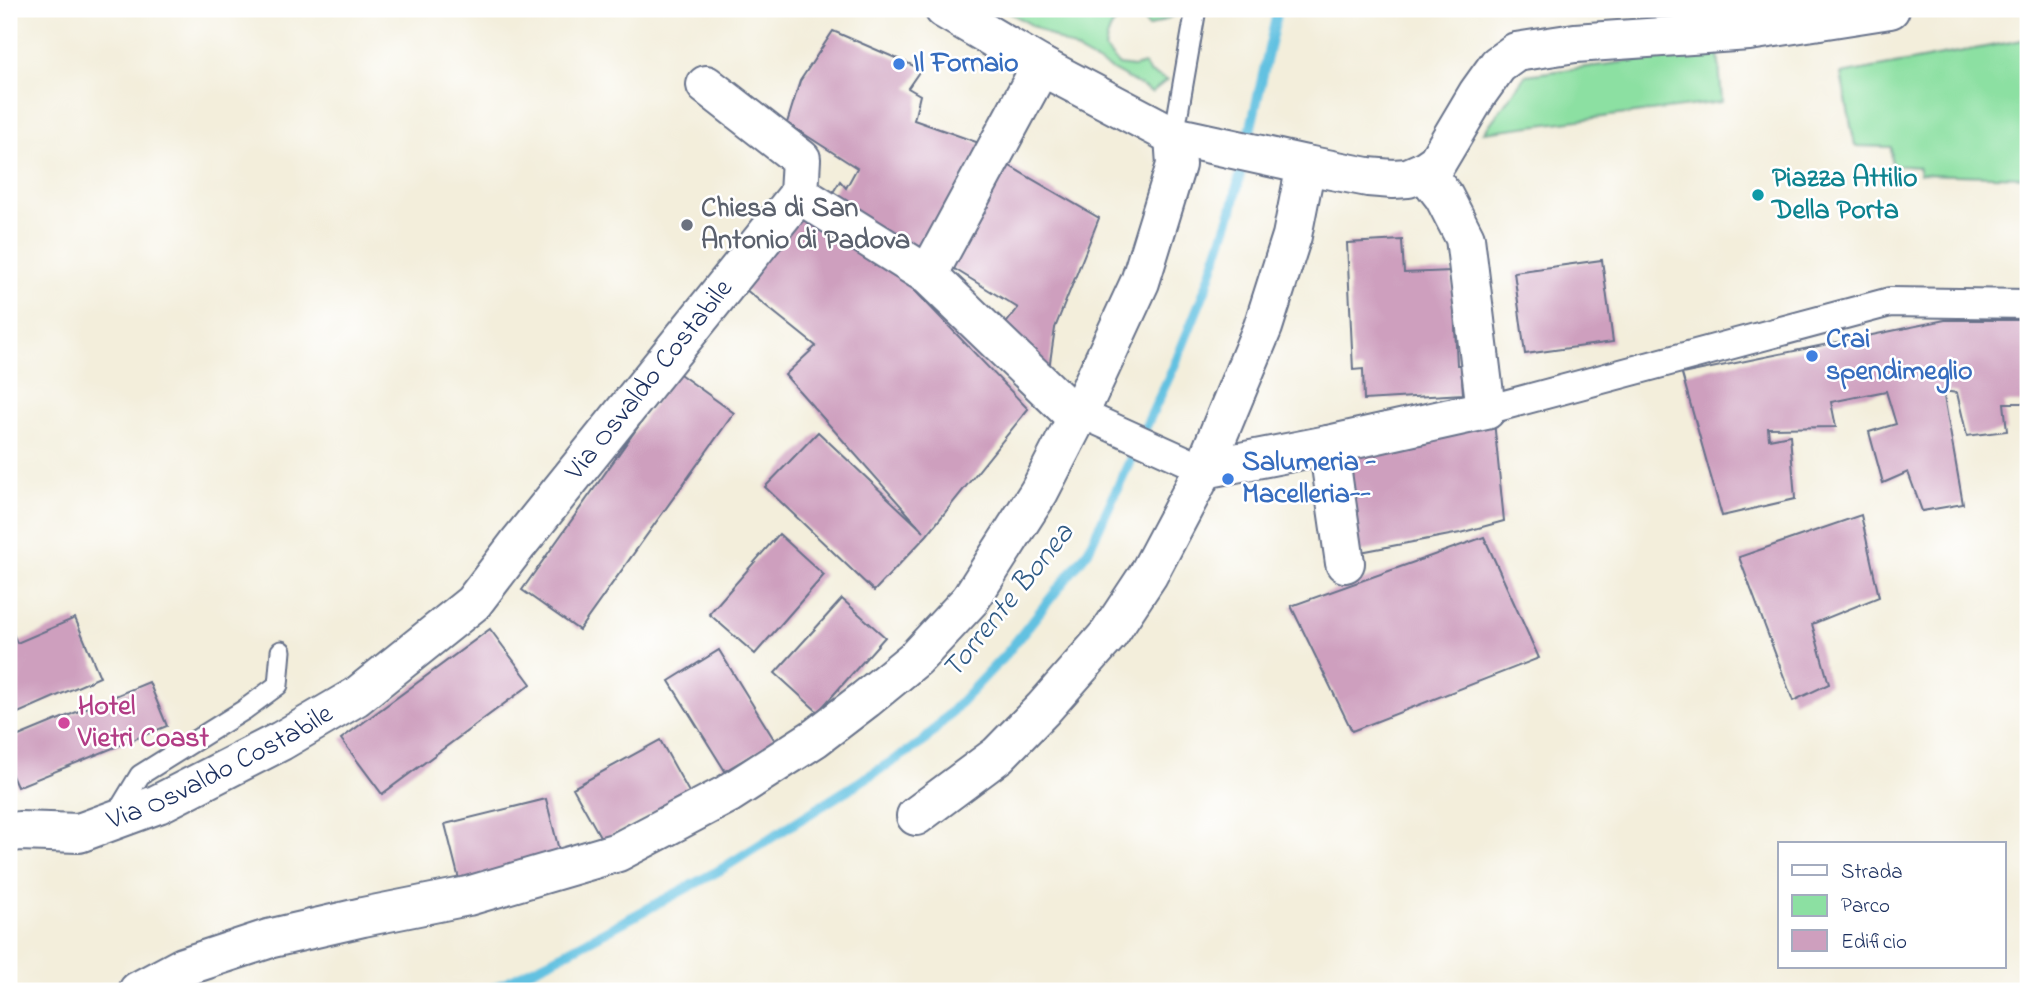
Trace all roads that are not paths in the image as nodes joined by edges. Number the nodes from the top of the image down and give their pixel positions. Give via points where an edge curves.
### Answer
1 (944, 9) edge
2 (1196, 9) edge
3 (1890, 9) edge
4 (1748, 20) edge
5 (1041, 66) junction
6 (706, 85) dead end
7 (1174, 136) junction
8 (1306, 165) junction
9 (1424, 171) junction
10 (799, 194) junction
11 (928, 275) junction
12 (2028, 304) edge
13 (1486, 410) junction
14 (1077, 415) junction
15 (1328, 445) junction
16 (1205, 469) junction
17 (1345, 563) dead end
18 (281, 651) dead end
19 (916, 816) dead end
20 (111, 821) junction
21 (9, 833) edge
22 (138, 991) edge

1 - 5 street
2 - 7 lane
3 - 4 street
4 - 9 street via 1516,52 1498,65 1437,162
5 - 7 street
5 - 11 street
6 - 10 street via 801,159
7 - 8 street
7 - 14 street via 1176,165 1140,282
8 - 9 street via 1393,179
8 - 16 street via 1292,236 1263,327
9 - 13 street via 1465,238
10 - 11 street
10 - 20 street, Via Osvaldo Costabile via 473,603 356,697 170,798
11 - 14 street
12 - 13 street via 1890,302
13 - 15 street
14 - 16 street
14 - 22 street via 1039,492 998,557 970,600 925,649 815,738 728,794 618,852 468,896 268,939 183,967
15 - 16 street
15 - 17 street
16 - 19 street via 1148,575 1101,643 998,755
18 - 20 lane via 278,685 139,775
20 - 21 street, Via Osvaldo Costabile via 79,833

